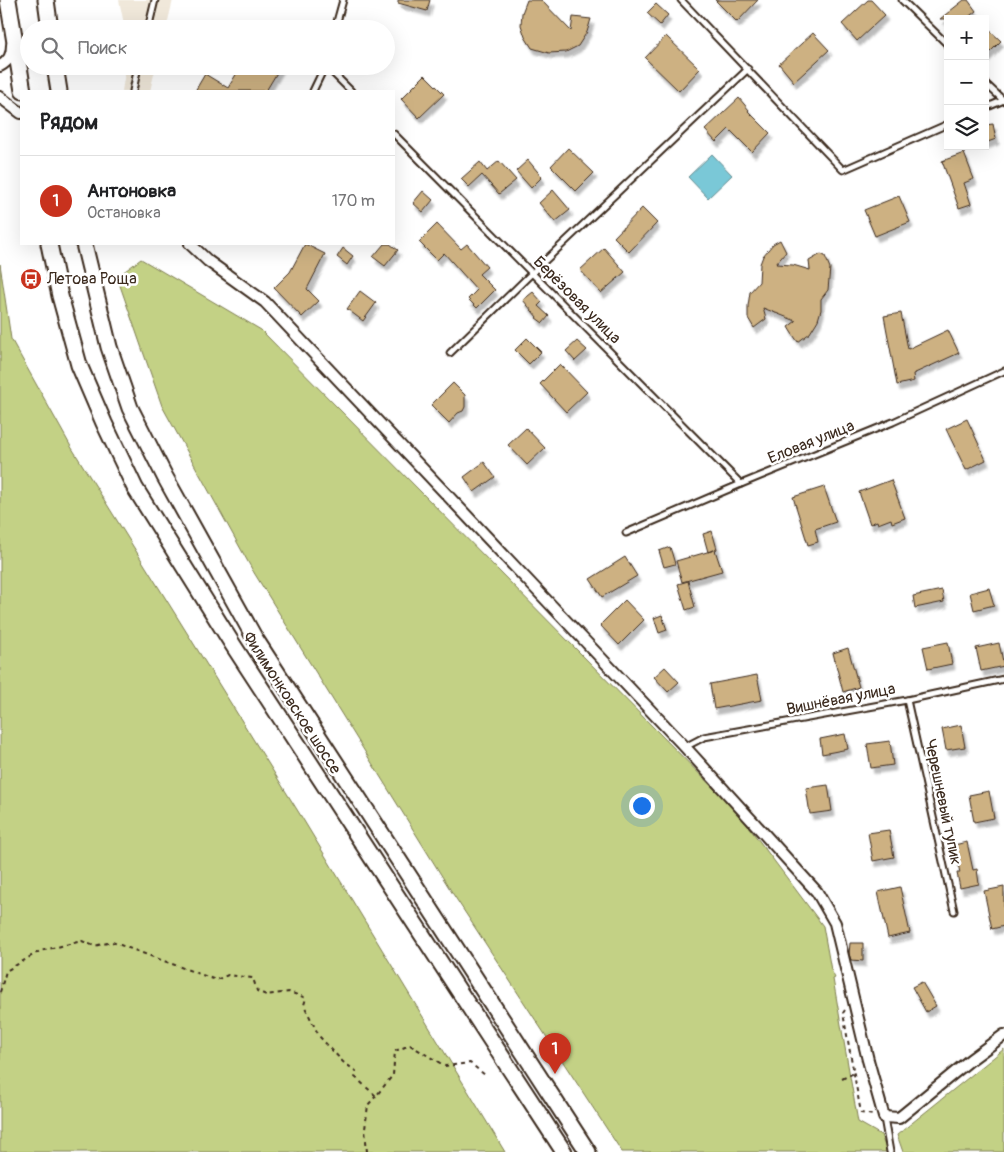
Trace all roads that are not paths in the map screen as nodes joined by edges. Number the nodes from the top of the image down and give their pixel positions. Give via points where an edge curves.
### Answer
1 (8, 0) edge
2 (46, 0) edge
3 (155, 0) edge
4 (343, 0) edge
5 (681, 0) edge
6 (902, 0) edge
7 (49, 20) edge
8 (150, 20) edge
9 (337, 20) edge
10 (13, 36) junction
11 (944, 41) edge
12 (0, 66) edge
13 (748, 69) junction
14 (56, 75) edge
15 (136, 75) edge
16 (320, 75) edge
17 (334, 75) edge
18 (989, 87) edge
19 (22, 90) edge
20 (59, 90) edge
21 (133, 90) edge
22 (313, 90) edge
23 (350, 90) edge
24 (0, 97) edge
25 (1004, 100) edge
26 (989, 106) edge
27 (20, 112) edge
28 (944, 126) edge
29 (395, 135) edge
30 (49, 245) edge
31 (84, 245) edge
32 (191, 245) edge
33 (532, 273) junction
34 (450, 353) dead end
35 (1004, 371) edge
36 (741, 484) junction
37 (626, 533) dead end
38 (1004, 679) edge
39 (907, 700) junction
40 (685, 747) junction
41 (954, 911) dead end
42 (1004, 1035) edge
43 (884, 1117) junction
44 (564, 1152) edge
45 (588, 1152) edge
46 (890, 1152) edge

1 - 10 main road
2 - 7 main road
3 - 8 lane
4 - 9 lane
5 - 13 lane
6 - 11 lane
10 - 12 street via 8,60
10 - 19 main road
13 - 28 lane via 843,170
13 - 33 lane
14 - 20 main road
15 - 21 lane
16 - 22 lane
17 - 23 lane
18 - 25 lane
24 - 27 street
25 - 26 lane
29 - 33 lane, Берёзовая улица
30 - 44 main road, Филимонковское шоссе via 79,365 135,488 233,645
31 - 45 main road, Филимонковское шоссе via 109,347 130,408 169,486 254,637
32 - 40 street via 265,302
33 - 34 lane
33 - 36 lane, Берёзовая улица
35 - 36 lane, Еловая улица via 893,422
36 - 37 lane, Еловая улица
38 - 39 lane, Вишнёвая улица
39 - 40 lane, Вишнёвая улица via 704,737
39 - 41 lane, Черешневый тупик
40 - 43 street via 816,892 835,923
42 - 43 street via 899,1118
43 - 46 lane

